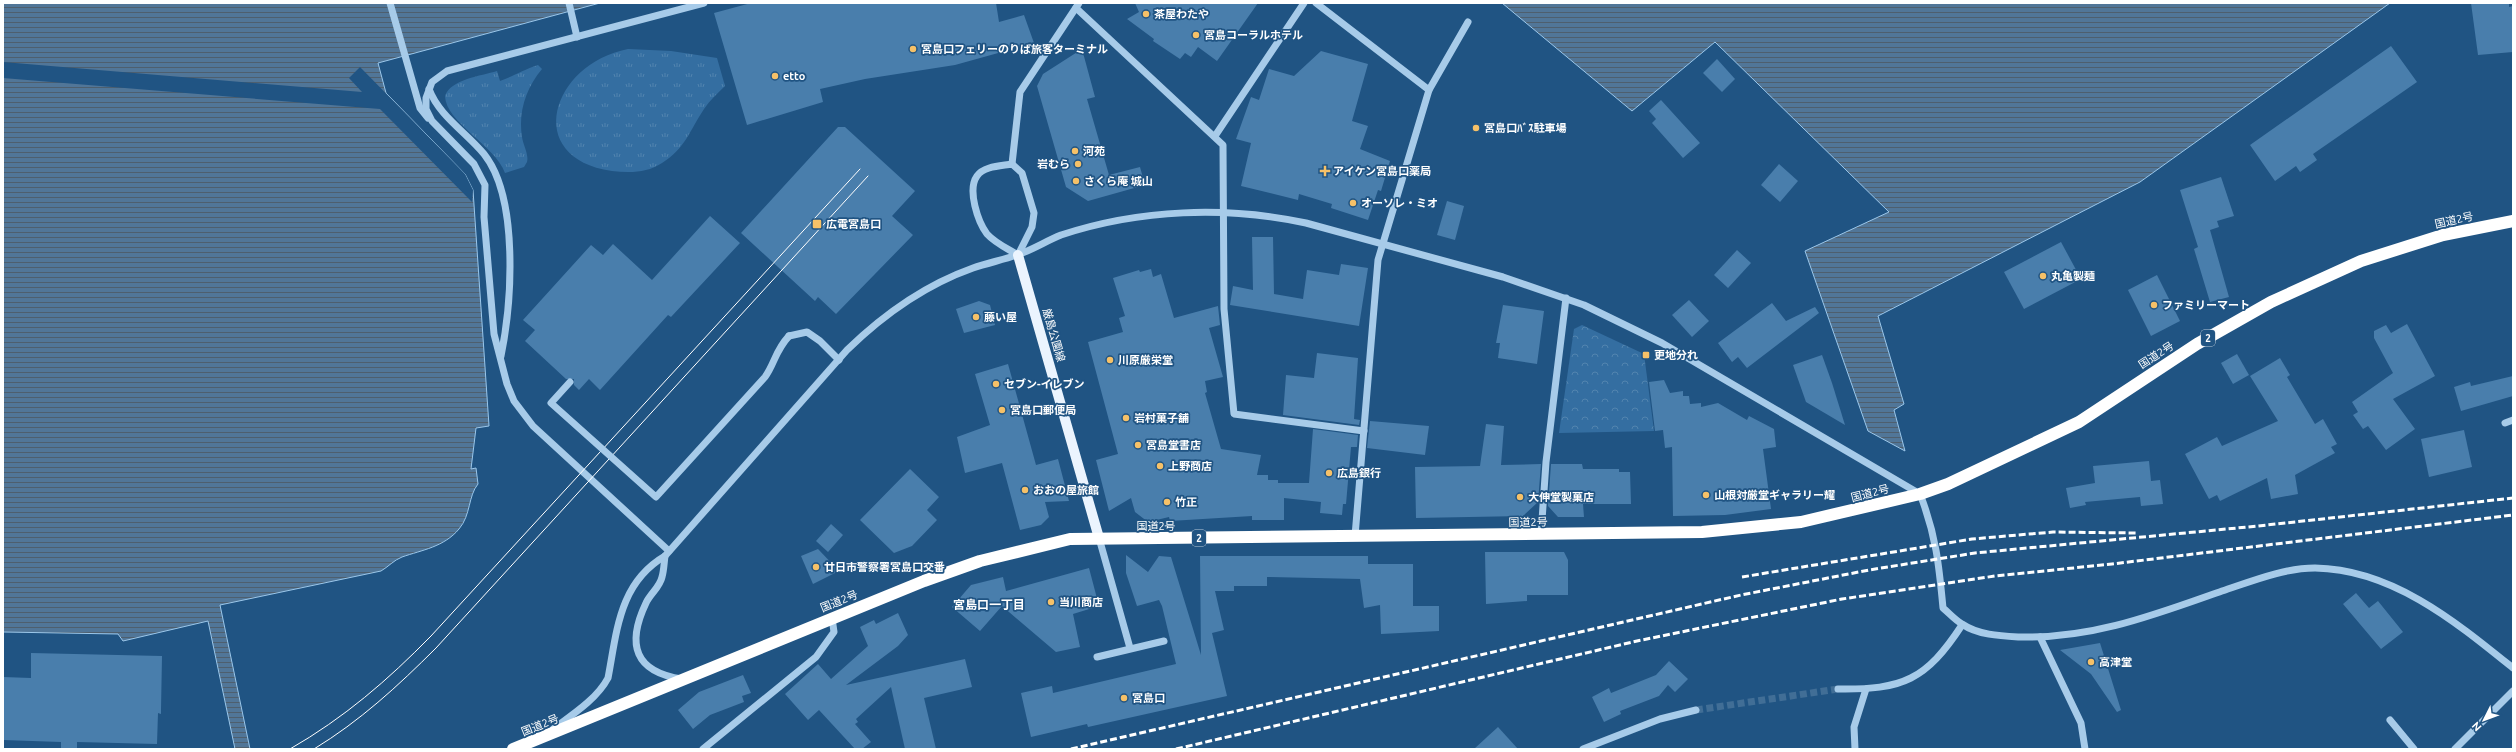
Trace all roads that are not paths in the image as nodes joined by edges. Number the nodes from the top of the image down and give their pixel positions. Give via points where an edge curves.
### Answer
1 (390, 3) edge
2 (569, 3) edge
3 (704, 3) edge
4 (1304, 3) edge
5 (1316, 3) edge
6 (1077, 6) edge
7 (1468, 22) dead end
8 (577, 37) junction
9 (429, 89) junction
10 (1429, 90) junction
11 (432, 121) junction
12 (1215, 136) junction
13 (1012, 164) junction
14 (1223, 212) junction
15 (2513, 221) edge
16 (1383, 244) junction
17 (1018, 255) junction
18 (1566, 298) junction
19 (501, 356) junction
20 (839, 360) junction
21 (570, 382) dead end
22 (2513, 420) edge
23 (2505, 423) dead end
24 (1364, 431) junction
25 (1920, 494) junction
26 (1541, 535) junction
27 (1355, 536) junction
28 (1099, 538) junction
29 (667, 553) junction
30 (832, 618) junction
31 (1962, 625) junction
32 (2040, 637) junction
33 (1164, 641) dead end
34 (1130, 648) junction
35 (1097, 657) dead end
36 (2513, 668) edge
37 (685, 679) junction
38 (1838, 689) tunnel mouth
39 (1866, 689) junction
40 (2513, 691) edge
41 (1696, 710) tunnel mouth
42 (2390, 720) dead end
43 (536, 740) junction
44 (1602, 742) junction
45 (513, 749) edge
46 (703, 749) edge
47 (1583, 749) edge
48 (1605, 749) edge
49 (1856, 749) edge
50 (2084, 749) edge
51 (2414, 749) edge
52 (2455, 749) edge

1 - 11 street via 420,108
2 - 8 street
3 - 8 street
4 - 12 street
5 - 10 street
6 - 12 street
6 - 13 street via 1020,92
7 - 10 street
8 - 9 street via 447,71 438,75
9 - 11 street via 426,109
9 - 19 street via 433,101 484,154 496,172 503,193 510,277
10 - 16 street
11 - 19 street via 474,164 485,185 484,217 494,334
12 - 14 street via 1222,145
13 - 17 street via 1022,173 1034,213 1032,227
13 - 17 street via 987,169 978,175 973,185 974,198 988,234
14 - 16 street via 1276,217
14 - 17 street via 1114,221 1059,236
14 - 24 street via 1224,310 1234,414
15 - 25 highway, 国道2号 / 2 via 2443,235 2361,261 2271,302 2197,344 2079,422 2005,459
16 - 18 street via 1503,277
16 - 24 street via 1378,260
17 - 20 street via 974,268 918,294 880,319
17 - 28 main road, 厳島公園線
18 - 25 street via 1662,343
18 - 26 street via 1546,462
19 - 29 street via 507,384 524,416
20 - 21 street, bridge via 807,332 789,336 776,352 765,377 656,498 551,403
20 - 29 street
22 - 23 street
24 - 27 street
25 - 26 highway, 国道2号 / 2 via 1779,526 1702,532
25 - 31 street via 1932,523 1939,559 1943,608
26 - 27 highway, 国道2号 / 2
27 - 28 highway, 国道2号 / 2
28 - 30 highway, 国道2号 / 2 via 1070,539 980,561 924,580
28 - 34 street
29 - 37 street via 662,579 646,603 640,620 637,649 641,660 649,668 666,676
29 - 43 street via 652,563 625,603 619,617 605,685 590,701
30 - 37 highway, 国道2号 / 2
30 - 46 street via 834,632 816,657
31 - 32 street via 1999,636
31 - 39 street via 1945,651 1924,671 1898,685
32 - 36 street via 2078,634 2119,626 2269,575 2315,568 2356,574 2415,597 2464,629
32 - 50 street via 2081,723
33 - 34 street
34 - 35 street
37 - 43 highway, 国道2号 / 2
38 - 39 street
39 - 49 street via 1854,727
40 - 52 street
41 - 44 street via 1660,719
42 - 51 street
43 - 45 highway, 国道2号 / 2
44 - 47 street
44 - 48 street

